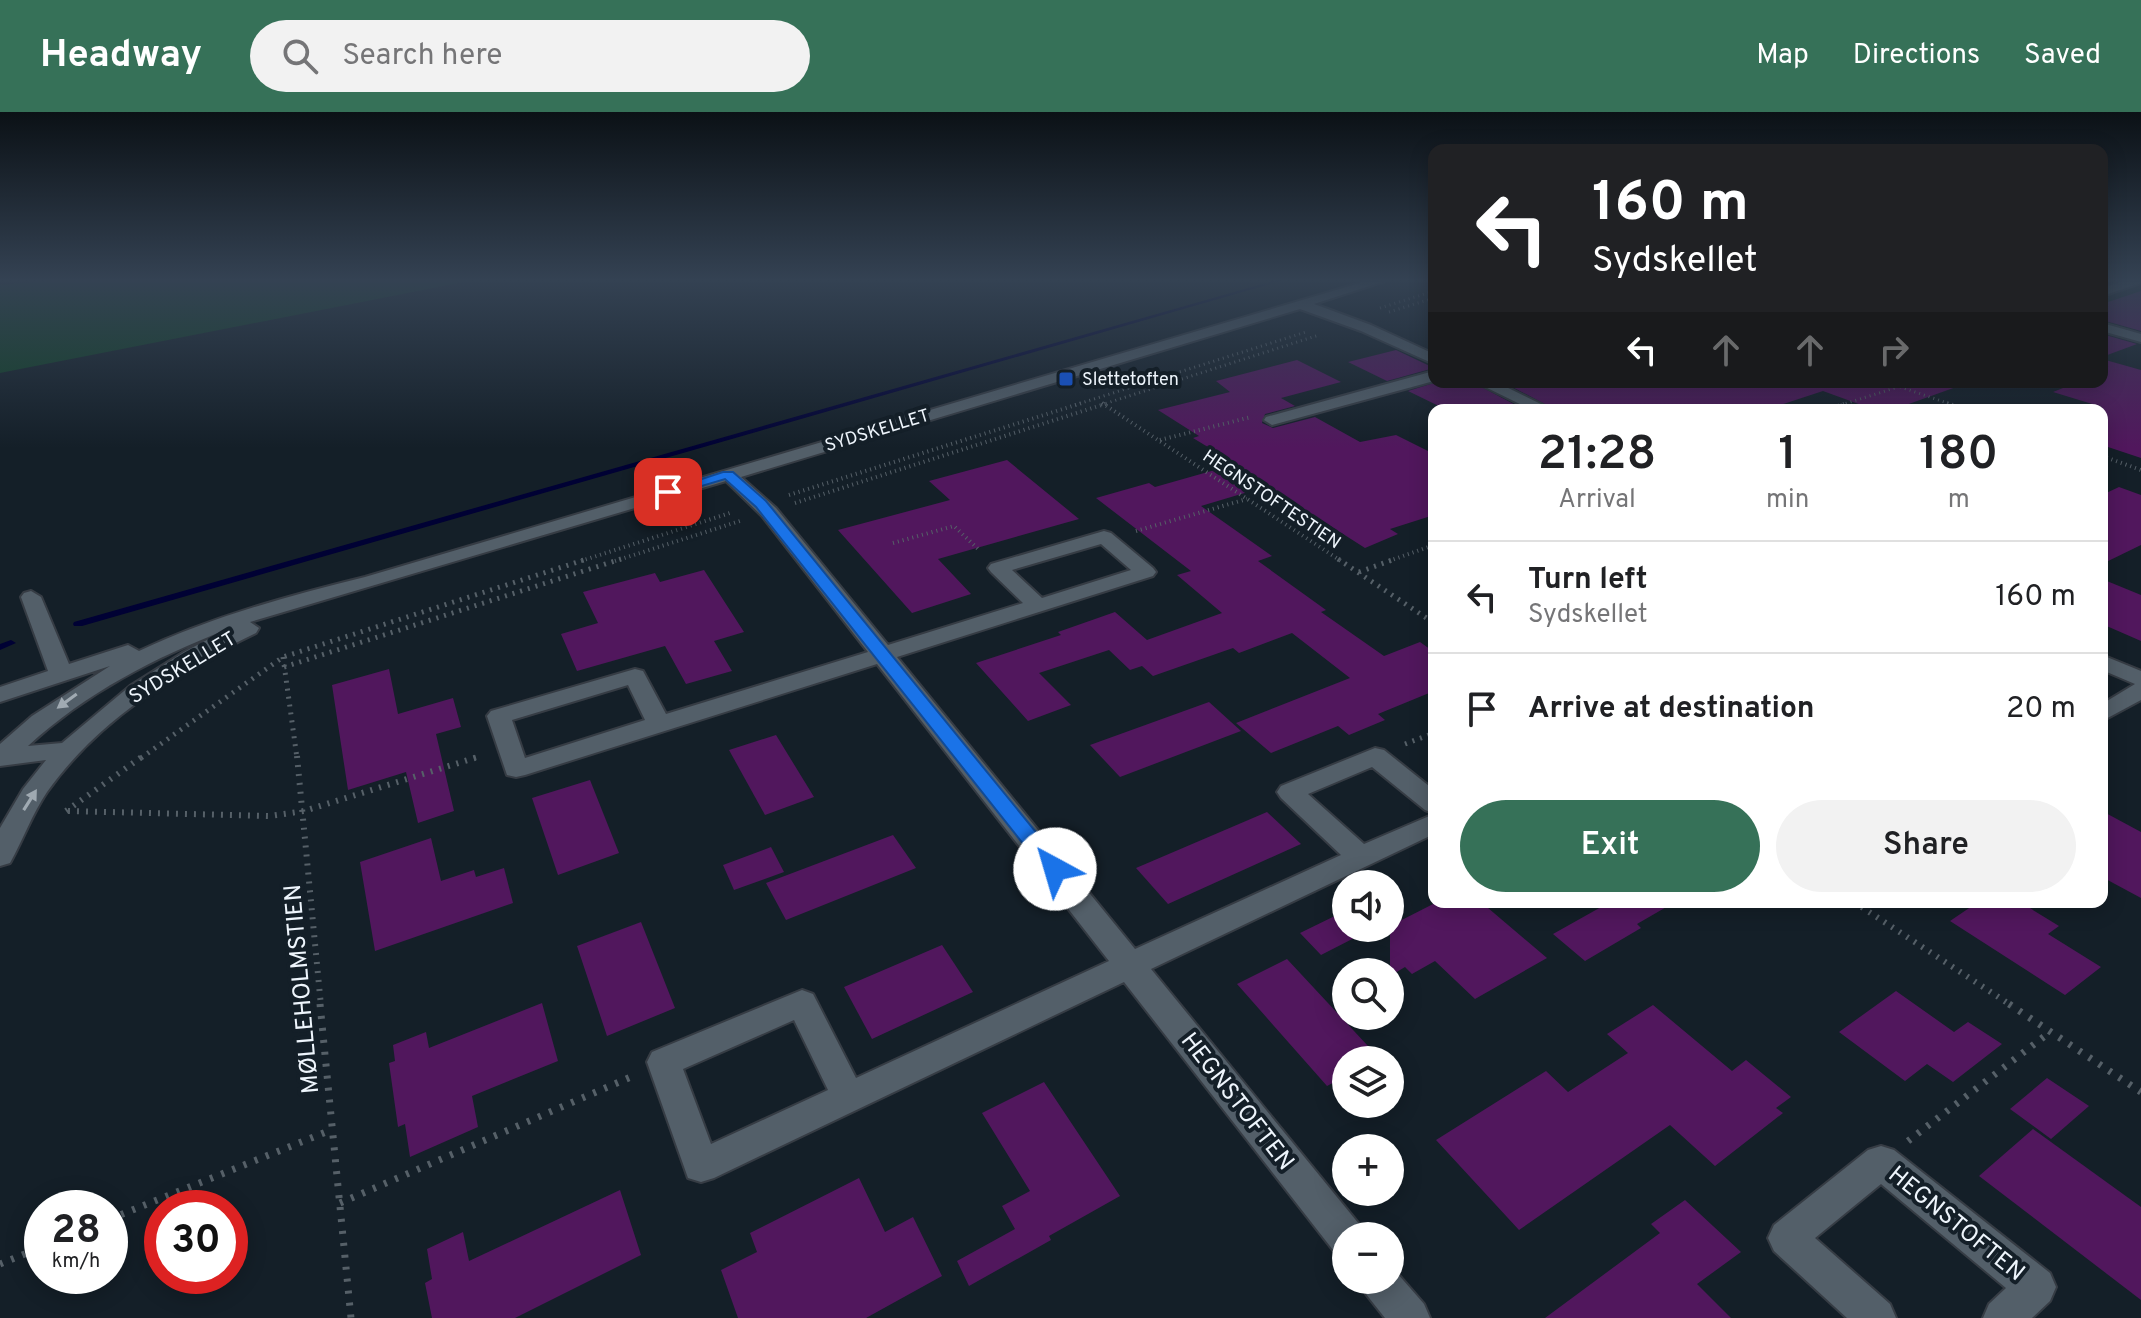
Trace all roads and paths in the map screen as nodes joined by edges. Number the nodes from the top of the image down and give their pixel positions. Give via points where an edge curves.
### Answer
1 (1191, 336) edge
2 (1316, 336) edge
3 (1381, 336) edge
4 (1428, 357) edge
5 (1428, 378) edge
6 (1496, 388) edge
7 (1893, 388) edge
8 (1905, 388) edge
9 (1095, 398) dead end
10 (1104, 404) junction
11 (1532, 404) edge
12 (1843, 404) edge
13 (1951, 404) edge
14 (1272, 420) joint
15 (1159, 440) junction
16 (2108, 458) edge
17 (2140, 469) edge
18 (728, 474) junction
19 (1247, 499) junction
20 (769, 512) junction
21 (1104, 537) junction
22 (893, 543) dead end
23 (1428, 547) edge
24 (978, 549) dead end
25 (1358, 572) junction
26 (372, 581) junction
27 (31, 597) dead end
28 (1038, 606) junction
29 (1428, 619) edge
30 (177, 640) junction
31 (883, 655) junction
32 (283, 657) dead end
33 (2108, 665) edge
34 (284, 667) junction
35 (61, 674) junction
36 (2141, 679) edge
37 (2141, 690) edge
38 (0, 695) edge
39 (2108, 710) edge
40 (659, 724) junction
41 (509, 748) junction
42 (70, 750) junction
43 (0, 757) edge
44 (1428, 799) edge
45 (304, 811) junction
46 (17, 821) junction
47 (1428, 826) edge
48 (0, 856) edge
49 (1361, 857) junction
50 (1863, 908) edge
51 (1131, 964) junction
52 (2050, 1032) junction
53 (664, 1062) junction
54 (2141, 1092) edge
55 (848, 1097) junction
56 (331, 1130) junction
57 (1881, 1162) junction
58 (340, 1203) junction
59 (128, 1212) edge
60 (1334, 1222) edge
61 (24, 1254) edge
62 (0, 1264) edge
63 (1391, 1294) edge
64 (351, 1318) edge
65 (1410, 1318) edge
66 (1876, 1318) edge
67 (2003, 1318) edge

1 - 18 street, SYDSKELLET
2 - 10 path
3 - 4 street
5 - 14 street
6 - 11 street
7 - 12 path
8 - 13 path
9 - 10 path, HEGNSTOFTESTIEN
10 - 15 path, HEGNSTOFTESTIEN
10 - 20 path
14 - 15 path via 1258,415
15 - 19 path, HEGNSTOFTESTIEN
16 - 17 path
18 - 20 street, HEGNSTOFTEN
18 - 26 street, SYDSKELLET
19 - 21 path
19 - 25 path, HEGNSTOFTESTIEN
20 - 31 street, HEGNSTOFTEN
20 - 34 path
21 - 28 street via 998,568
21 - 28 street via 1146,572
22 - 24 path via 954,526
23 - 25 path
25 - 29 path, HEGNSTOFTESTIEN
26 - 30 street, SYDSKELLET via 282,604
26 - 42 street, SYDSKELLET via 280,614 172,668 132,695
27 - 35 street
28 - 31 street
30 - 35 street, SYDSKELLET
30 -> 43 street, SYDSKELLET via 79,692
31 - 40 street
31 - 51 street, HEGNSTOFTEN
32 - 34 path, MØLLEHOLMSTIEN
33 - 36 street
34 - 45 path, MØLLEHOLMSTIEN
35 - 38 street, SYDSKELLET
37 - 39 street
40 - 41 street via 516,769
40 - 41 street via 635,676 499,716
41 - 45 path
42 - 43 street, SYDSKELLET
46 -> 42 street via 44,778
44 - 49 street via 1375,756 1290,792
45 - 46 path via 270,816 66,811
45 - 56 path, MØLLEHOLMSTIEN
46 - 48 street
47 - 49 street
49 - 51 street
50 - 52 path
51 - 55 street
51 - 60 street, HEGNSTOFTEN
52 - 54 path
52 - 57 path
53 - 55 street via 802,1003
53 - 55 street via 701,1166
53 - 58 path
56 - 58 path, MØLLEHOLMSTIEN
56 - 59 path
57 - 66 street, HEGNSTOFTEN via 1787,1238
57 - 67 street, HEGNSTOFTEN via 2036,1287
58 - 64 path, MØLLEHOLMSTIEN
61 - 62 path
63 - 65 street

